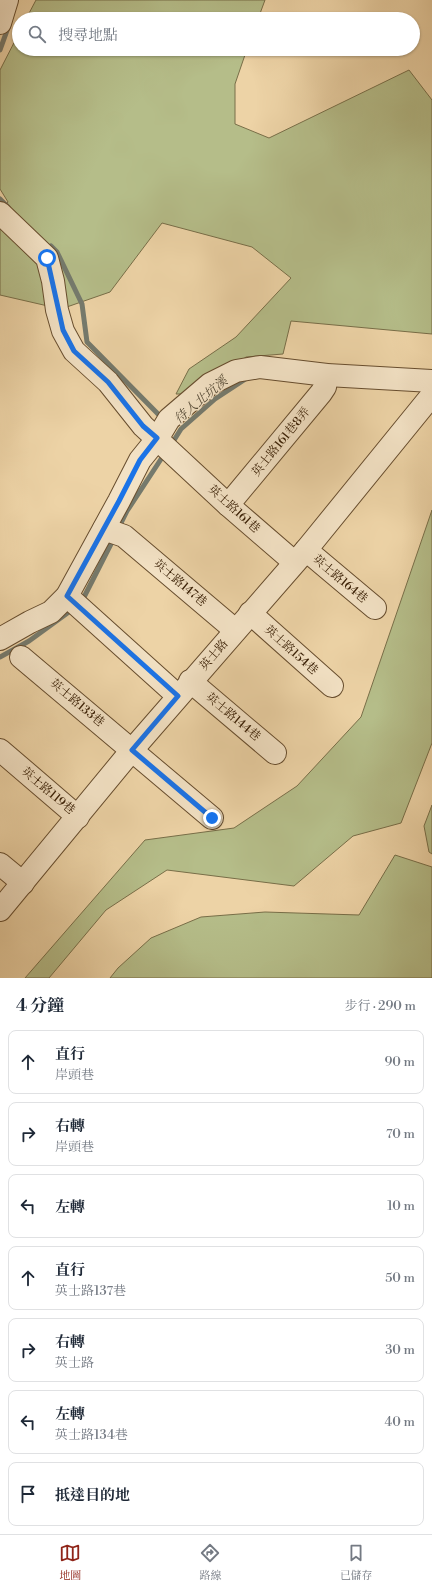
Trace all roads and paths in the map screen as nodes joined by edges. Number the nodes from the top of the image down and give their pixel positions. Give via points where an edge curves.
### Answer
1 (7, 0) edge
2 (0, 23) edge
3 (0, 213) edge
4 (326, 381) junction
5 (431, 394) edge
6 (157, 438) junction
7 (228, 505) junction
8 (114, 532) junction
9 (300, 556) junction
10 (67, 596) junction
11 (375, 608) dead end
12 (250, 613) junction
13 (235, 630) junction
14 (0, 639) edge
15 (21, 657) dead end
16 (332, 686) dead end
17 (184, 688) junction
18 (0, 750) edge
19 (132, 750) junction
20 (275, 753) dead end
21 (78, 817) junction
22 (212, 818) dead end
23 (0, 864) edge
24 (23, 883) junction
25 (0, 910) edge

1 - 2 street
3 - 6 street, 英士路161巷 via 47,258 63,330 74,351 108,382 143,426
4 - 5 street
4 - 6 street via 260,367 236,371 210,384 169,419
4 - 7 street, 英士路161巷8弄
5 - 9 street, 英士路
6 - 7 street, 英士路161巷
6 - 8 street via 140,460
7 - 9 street, 英士路161巷
8 - 10 street
8 - 13 street, 英士路147巷
9 - 11 street, 英士路164巷
9 - 12 street, 英士路
10 - 14 street via 51,612
10 - 17 street, 英士路144巷 via 84,612
12 - 13 street, 英士路
12 - 16 street, 英士路154巷
13 - 17 street, 英士路
15 - 19 street, 英士路133巷
17 - 19 street, 英士路
17 - 20 street, 英士路144巷
18 - 21 street, 英士路119巷
19 - 21 street, 英士路
19 - 22 street, 英士路133巷
21 - 24 street, 英士路
23 - 24 street
24 - 25 street, 英士路

